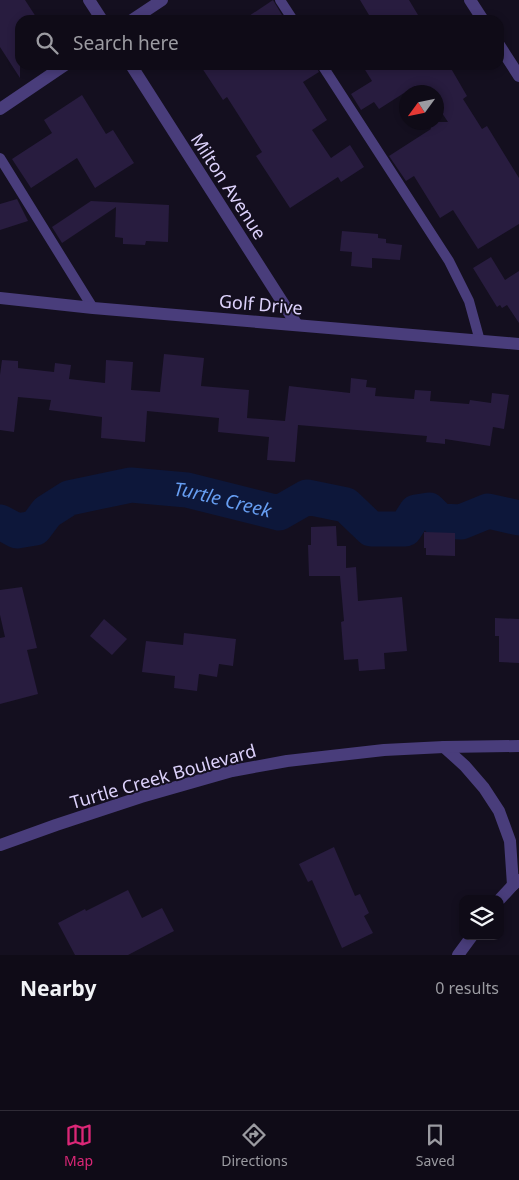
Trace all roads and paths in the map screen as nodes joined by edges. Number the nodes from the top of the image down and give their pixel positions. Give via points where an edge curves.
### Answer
1 (89, 0) edge
2 (162, 0) edge
3 (280, 0) edge
4 (470, 0) edge
5 (99, 15) edge
6 (140, 15) edge
7 (290, 15) edge
8 (480, 15) edge
9 (504, 53) edge
10 (57, 70) edge
11 (134, 70) edge
12 (325, 70) edge
13 (519, 76) edge
14 (0, 108) edge
15 (0, 158) edge
16 (0, 298) edge
17 (93, 308) junction
18 (297, 325) junction
19 (480, 340) junction
20 (519, 344) edge
21 (519, 746) edge
22 (444, 747) junction
23 (1, 843) edge
24 (516, 882) edge
25 (504, 896) edge
26 (469, 940) edge
27 (458, 955) edge

1 - 5 street
2 - 6 street
3 - 7 lane
4 - 8 street
9 - 13 street
10 - 14 street
11 - 18 street, Milton Avenue
12 - 19 lane via 449,261 469,301
15 - 17 lane
16 - 17 street, Golf Drive
17 - 18 street, Golf Drive
18 - 19 street, Golf Drive
19 - 20 street, Golf Drive
21 - 22 street, Turtle Creek Boulevard
22 - 23 street, Turtle Creek Boulevard via 316,757 232,771
22 - 24 street via 484,788 498,810 510,841
24 - 25 street
26 - 27 street

